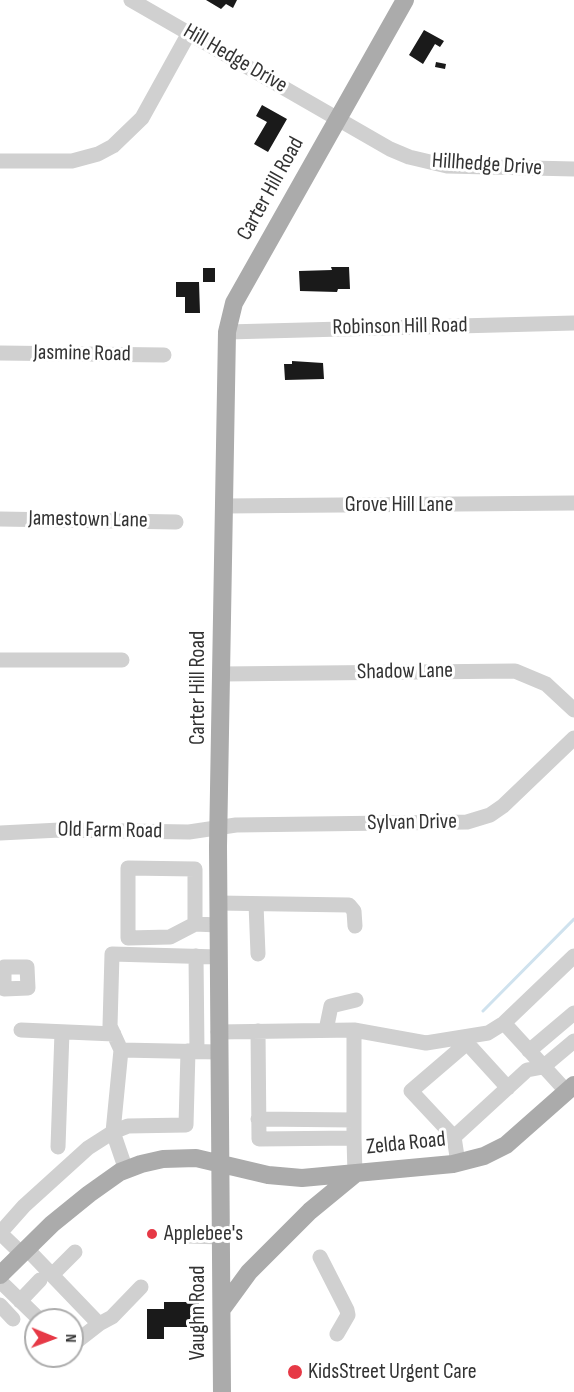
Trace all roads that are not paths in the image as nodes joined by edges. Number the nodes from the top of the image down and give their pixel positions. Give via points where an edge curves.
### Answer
1 (131, 0) edge
2 (405, 0) edge
3 (189, 33) junction
4 (338, 118) junction
5 (0, 161) edge
6 (574, 169) edge
7 (574, 323) edge
8 (227, 332) junction
9 (0, 353) edge
10 (164, 355) dead end
11 (574, 503) edge
12 (225, 506) junction
13 (0, 519) edge
14 (176, 522) dead end
15 (0, 660) edge
16 (122, 660) dead end
17 (222, 674) junction
18 (574, 710) edge
19 (574, 738) edge
20 (219, 829) junction
21 (0, 833) edge
22 (223, 903) junction
23 (256, 904) junction
24 (195, 924) junction
25 (218, 925) junction
26 (355, 926) dead end
27 (255, 928) junction
28 (258, 954) dead end
29 (196, 956) junction
30 (574, 956) edge
31 (218, 957) junction
32 (356, 1000) dead end
33 (574, 1012) edge
34 (504, 1023) junction
35 (21, 1030) dead end
36 (326, 1030) junction
37 (354, 1030) junction
38 (258, 1031) junction
39 (62, 1032) junction
40 (218, 1032) junction
41 (114, 1034) junction
42 (466, 1040) junction
43 (574, 1041) edge
44 (121, 1050) junction
45 (193, 1051) junction
46 (529, 1051) junction
47 (218, 1052) junction
48 (543, 1067) junction
49 (508, 1088) junction
50 (570, 1088) edge
51 (258, 1119) junction
52 (354, 1120) junction
53 (113, 1132) junction
54 (454, 1137) junction
55 (354, 1138) junction
56 (58, 1147) dead end
57 (219, 1162) junction
58 (458, 1163) junction
59 (126, 1170) junction
60 (354, 1174) junction
61 (188, 1236) dead end
62 (222, 1237) junction
63 (24, 1251) junction
64 (75, 1252) dead end
65 (320, 1257) dead end
66 (0, 1275) edge
67 (46, 1277) junction
68 (0, 1281) edge
69 (141, 1287) dead end
70 (20, 1301) junction
71 (0, 1305) edge
72 (27, 1308) edge
73 (222, 1309) junction
74 (13, 1319) dead end
75 (99, 1324) junction
76 (337, 1334) dead end
77 (84, 1336) edge
78 (222, 1392) edge

1 - 3 street, Hill Hedge Drive
2 - 4 main road, Carter Hill Road
3 - 4 street, Hill Hedge Drive
3 - 5 street via 142,118 113,146 72,161
4 - 6 street, Hillhedge Drive via 390,149 427,163
4 - 8 main road, Carter Hill Road via 234,303
7 - 8 street, Robinson Hill Road
8 - 12 main road, Carter Hill Road
9 - 10 street, Jasmine Road
11 - 12 street, Grove Hill Lane
12 - 17 main road, Carter Hill Road
13 - 14 street, Jamestown Lane
15 - 16 street
17 - 18 street, Shadow Lane via 515,672 546,684
17 - 20 main road, Carter Hill Road
19 - 20 street, Sylvan Drive via 503,806 477,820 236,825
20 - 21 street, Old Farm Road
20 - 22 main road, Carter Hill Road
22 - 23 street
22 - 25 main road, Carter Hill Road
22 - 27 street
23 - 26 street via 348,905 354,911
23 - 27 street
24 - 24 street via 170,937 128,938 128,868 195,869
24 - 25 street
25 - 31 main road, Carter Hill Road
27 - 28 street
29 - 31 street
29 - 41 street via 112,954 110,1026
29 - 45 street
30 - 34 street
31 - 40 main road, Carter Hill Road
32 - 36 street via 331,1006
33 - 46 street
34 - 42 street
34 - 46 street
35 - 39 street
36 - 37 street
36 - 38 street
37 - 42 street via 426,1043
37 - 52 street
38 - 40 street
38 - 51 street
39 - 41 street
39 - 56 street
40 - 47 main road, Carter Hill Road
41 - 44 street
42 - 49 street
42 - 54 street via 411,1091
43 - 48 street
44 - 45 street
44 - 53 street
45 - 47 street
45 - 53 street via 186,1125 128,1126
46 - 48 street
47 - 57 main road, Carter Hill Road
48 - 49 street via 527,1070
48 - 50 street
49 - 54 street
50 - 58 main road, Zelda Road via 506,1145
51 - 52 street
51 - 55 street via 259,1139
52 - 55 street
53 - 59 street
53 - 63 street via 88,1148 0,1233
54 - 58 street
55 - 60 street
57 - 59 main road via 185,1157
57 - 60 main road, Zelda Road via 286,1178
57 - 62 main road, Vaughn Road
58 - 60 main road, Zelda Road
59 - 63 main road via 89,1194
60 - 73 main road via 249,1272
61 - 62 street
62 - 73 main road, Vaughn Road
63 - 66 main road
63 - 67 street
64 - 67 street
65 - 76 street via 347,1310
67 - 70 street
67 - 75 street
68 - 70 street
69 - 75 street via 112,1317
70 - 72 street
71 - 74 street
73 - 78 main road, Vaughn Road
75 - 77 street

